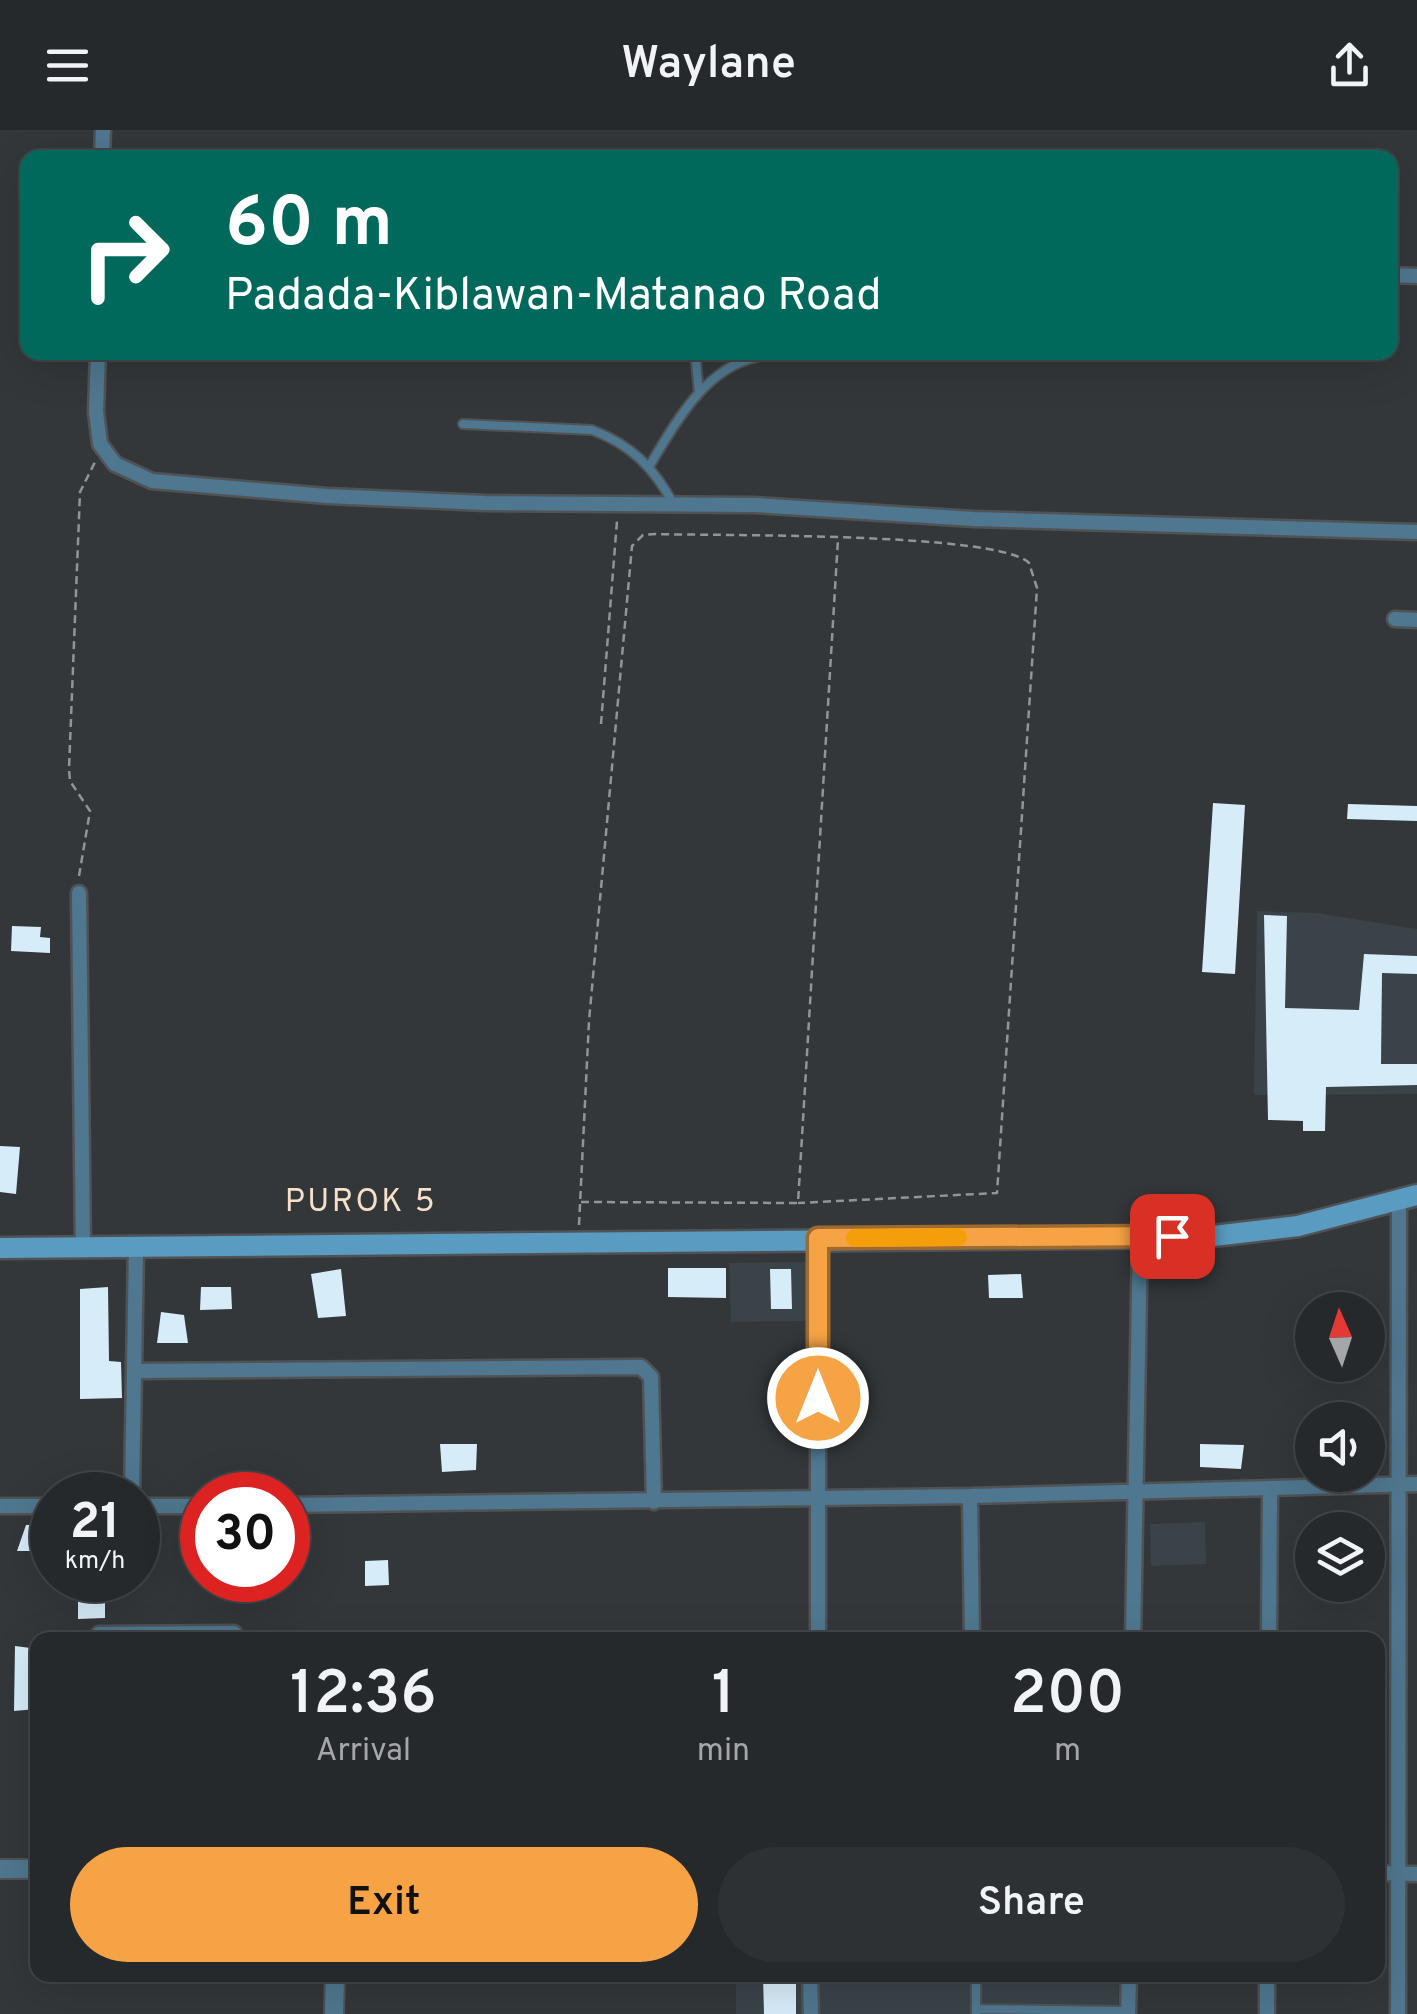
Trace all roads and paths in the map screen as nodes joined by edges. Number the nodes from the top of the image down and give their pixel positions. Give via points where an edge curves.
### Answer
1 (98, 360) edge
2 (697, 360) edge
3 (750, 360) edge
4 (699, 393) junction
5 (463, 424) dead end
6 (106, 454) junction
7 (650, 465) junction
8 (618, 504) junction
9 (674, 505) junction
10 (1417, 532) edge
11 (838, 539) junction
12 (1395, 618) dead end
13 (1417, 620) edge
14 (601, 724) dead end
15 (79, 893) joint
16 (1408, 1198) edge
17 (579, 1202) junction
18 (798, 1202) junction
19 (1140, 1235) junction
20 (818, 1238) junction
21 (579, 1242) junction
22 (136, 1247) junction
23 (0, 1248) edge
24 (84, 1248) junction
25 (134, 1372) junction
26 (132, 1472) edge
27 (1417, 1484) edge
28 (1400, 1485) junction
29 (1134, 1490) junction
30 (1270, 1491) junction
31 (818, 1496) junction
32 (970, 1496) junction
33 (654, 1502) junction
34 (310, 1505) edge
35 (0, 1506) edge
36 (30, 1506) edge
37 (818, 1632) edge
38 (972, 1632) edge
39 (1133, 1632) edge
40 (1269, 1632) edge
41 (0, 1869) edge
42 (30, 1870) edge
43 (1385, 1873) edge
44 (1398, 1874) junction
45 (1417, 1874) edge
46 (336, 1982) edge
47 (810, 1982) edge
48 (976, 1982) edge
49 (1129, 1982) edge
50 (1268, 1982) edge
51 (976, 2011) edge
52 (1128, 2013) edge
53 (334, 2014) edge
54 (810, 2014) edge
55 (1267, 2014) edge
56 (1398, 2014) edge

1 - 6 street via 97,428
2 - 4 lane
3 - 4 lane via 724,370
4 - 7 lane
5 - 7 lane via 592,430
6 - 8 street via 136,477 170,483 326,496
6 - 15 path via 88,470 80,492 69,769 90,812
7 - 9 lane
8 - 9 street
8 - 14 path
9 - 10 street
11 - 17 path via 656,534 632,546
11 - 18 path
11 - 18 path via 1008,551 1029,563 1037,588 997,1192
12 - 13 street
15 - 24 street
16 - 19 main road via 1249,1234
16 - 28 street
17 - 18 path
17 - 21 path
19 - 20 main road
19 - 29 street
20 - 21 main road
20 - 31 street
21 - 22 main road
22 - 24 main road
22 - 25 street
23 - 24 main road
25 - 26 street
25 - 33 street via 641,1367 650,1377
27 - 28 street
28 - 30 street
28 - 44 street
29 - 30 street
29 - 32 street
29 - 39 street
30 - 40 street
31 - 32 street
31 - 33 street
31 - 37 street
32 - 38 street
33 - 34 street
35 - 36 street
41 - 42 street
43 - 44 street
44 - 45 street
44 - 56 street
46 - 53 street
47 - 54 street
48 - 51 lane
49 - 52 street
50 - 55 street
51 - 52 lane

